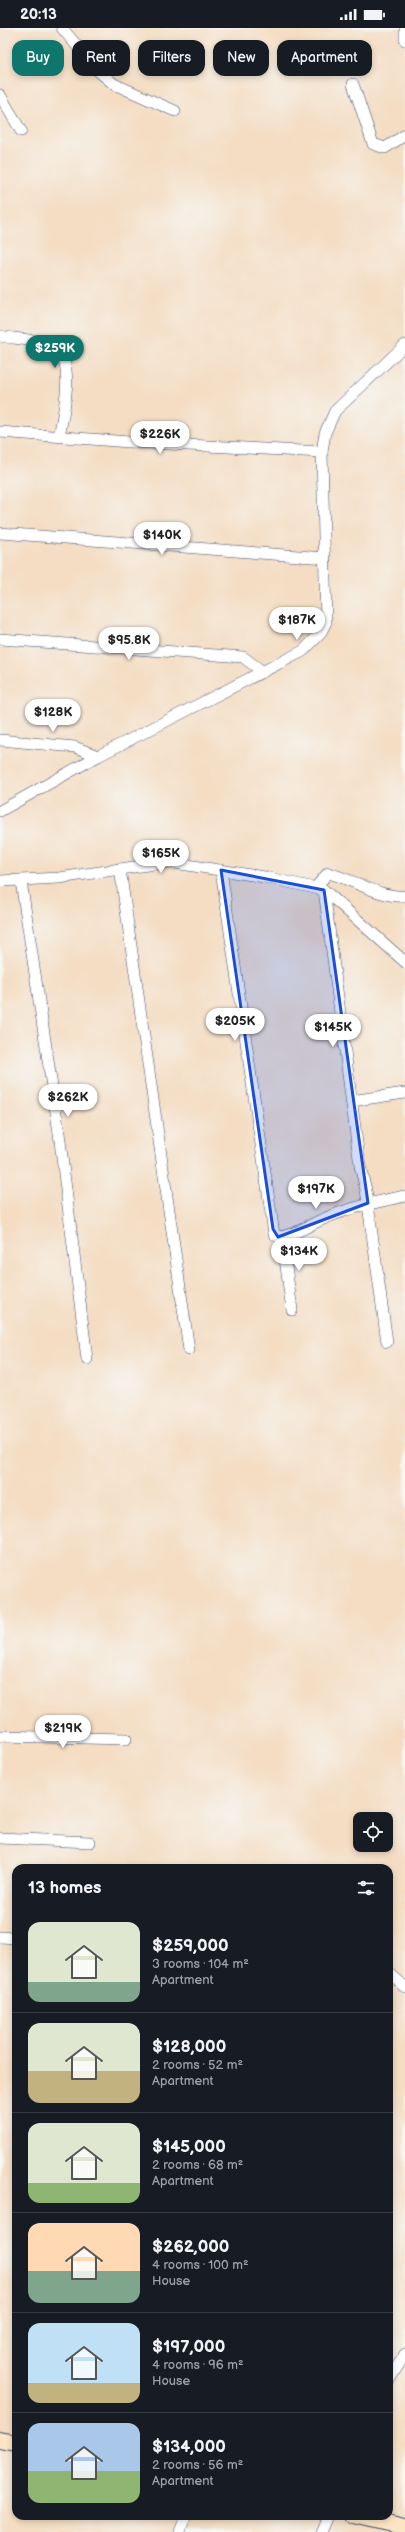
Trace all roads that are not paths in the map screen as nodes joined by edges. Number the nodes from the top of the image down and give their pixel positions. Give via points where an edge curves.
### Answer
1 (62, 28) edge
2 (405, 28) edge
3 (405, 40) edge
4 (353, 84) dead end
5 (0, 95) edge
6 (175, 111) dead end
7 (21, 131) dead end
8 (405, 135) edge
9 (0, 336) edge
10 (405, 345) edge
11 (0, 432) edge
12 (59, 436) junction
13 (322, 452) junction
14 (0, 533) edge
15 (325, 558) junction
16 (0, 639) edge
17 (263, 672) junction
18 (0, 740) edge
19 (98, 756) junction
20 (0, 811) edge
21 (120, 869) junction
22 (222, 870) junction
23 (0, 881) edge
24 (21, 881) junction
25 (320, 889) junction
26 (405, 896) edge
27 (405, 962) edge
28 (405, 1093) edge
29 (352, 1101) junction
30 (405, 1196) edge
31 (368, 1203) junction
32 (282, 1237) junction
33 (292, 1310) dead end
34 (387, 1342) dead end
35 (189, 1350) dead end
36 (87, 1359) dead end
37 (0, 1736) edge
38 (126, 1739) dead end
39 (0, 1838) edge
40 (90, 1842) dead end
41 (0, 1937) edge
42 (12, 1938) edge
43 (393, 1976) edge
44 (405, 1987) edge
45 (405, 2354) edge
46 (393, 2374) edge
47 (0, 2440) edge
48 (12, 2442) edge
49 (184, 2520) edge
50 (326, 2520) edge
51 (369, 2520) edge
52 (381, 2523) edge
53 (405, 2528) edge
54 (180, 2532) edge
55 (321, 2532) edge

1 - 6 street via 97,70 114,84
2 - 3 street
4 - 8 street via 373,144 385,148
5 - 7 street
9 - 12 street via 44,344 57,349 63,357 66,373
10 - 13 street via 335,411 325,433
11 - 12 street
12 - 13 street
13 - 15 street
14 - 15 street
15 - 17 street via 326,622 320,634 303,651
16 - 17 street via 243,657
17 - 19 street
18 - 19 street via 75,747
19 - 20 street
21 - 22 street via 168,862
21 - 24 street
21 - 35 street
22 - 25 street
22 - 32 street via 273,1229 274,1234
23 - 24 street
24 - 36 street via 59,1133
25 - 26 street via 328,873 348,878 390,896
25 - 27 street
25 - 29 street
28 - 29 street
29 - 31 street
30 - 31 street
31 - 32 street
31 - 34 street
32 - 33 street
37 - 38 street
39 - 40 street
41 - 42 street
43 - 44 street
45 - 46 street
47 - 48 main road
49 - 54 street
50 - 55 street
51 - 52 main road
52 - 53 main road

